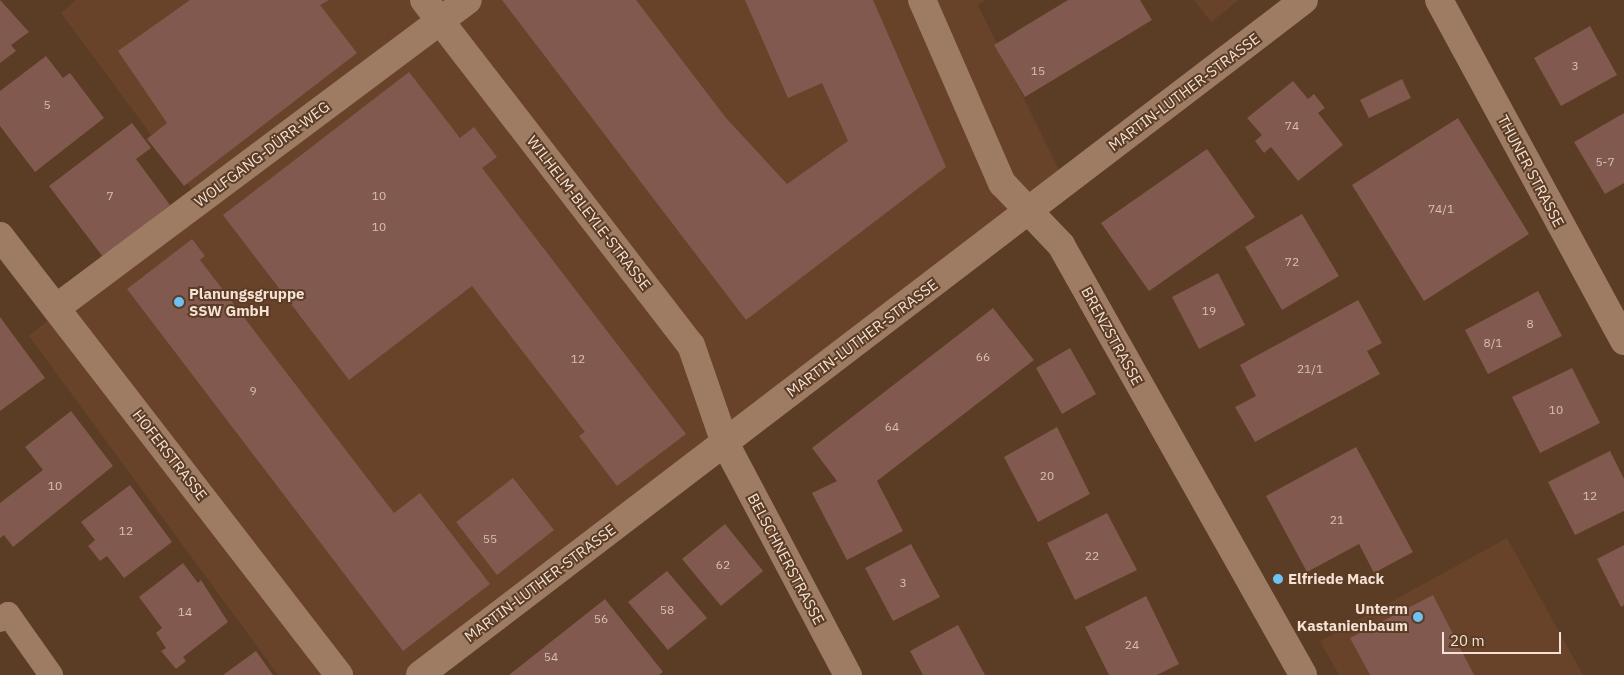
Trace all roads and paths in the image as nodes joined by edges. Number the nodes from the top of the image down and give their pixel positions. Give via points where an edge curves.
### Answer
1 (468, 0) edge
2 (922, 0) edge
3 (1304, 0) edge
4 (1439, 0) edge
5 (432, 10) edge
6 (1026, 212) junction
7 (0, 236) edge
8 (56, 308) junction
9 (1624, 341) edge
10 (724, 443) junction
11 (0, 620) edge
12 (51, 675) edge
13 (340, 675) edge
14 (420, 675) edge
15 (848, 675) edge
16 (1303, 675) edge

1 - 5 street, WOLFGANG-DÜRR-WEG
2 - 6 street, BRENZSTRASSE via 1002,182
3 - 6 street, MARTIN-LUTHER-STRASSE
4 - 9 street, THUNER STRASSE
5 - 8 street, WOLFGANG-DÜRR-WEG
5 - 10 street, WILHELM-BLEYLE-STRASSE via 691,345
6 - 10 street, MARTIN-LUTHER-STRASSE
6 - 16 street, BRENZSTRASSE via 1061,245
7 - 8 street, HOFERSTRASSE
8 - 13 street, HOFERSTRASSE
10 - 14 street, MARTIN-LUTHER-STRASSE
10 - 15 street, BELSCHNERSTRASSE
11 - 12 lane via 8,614

